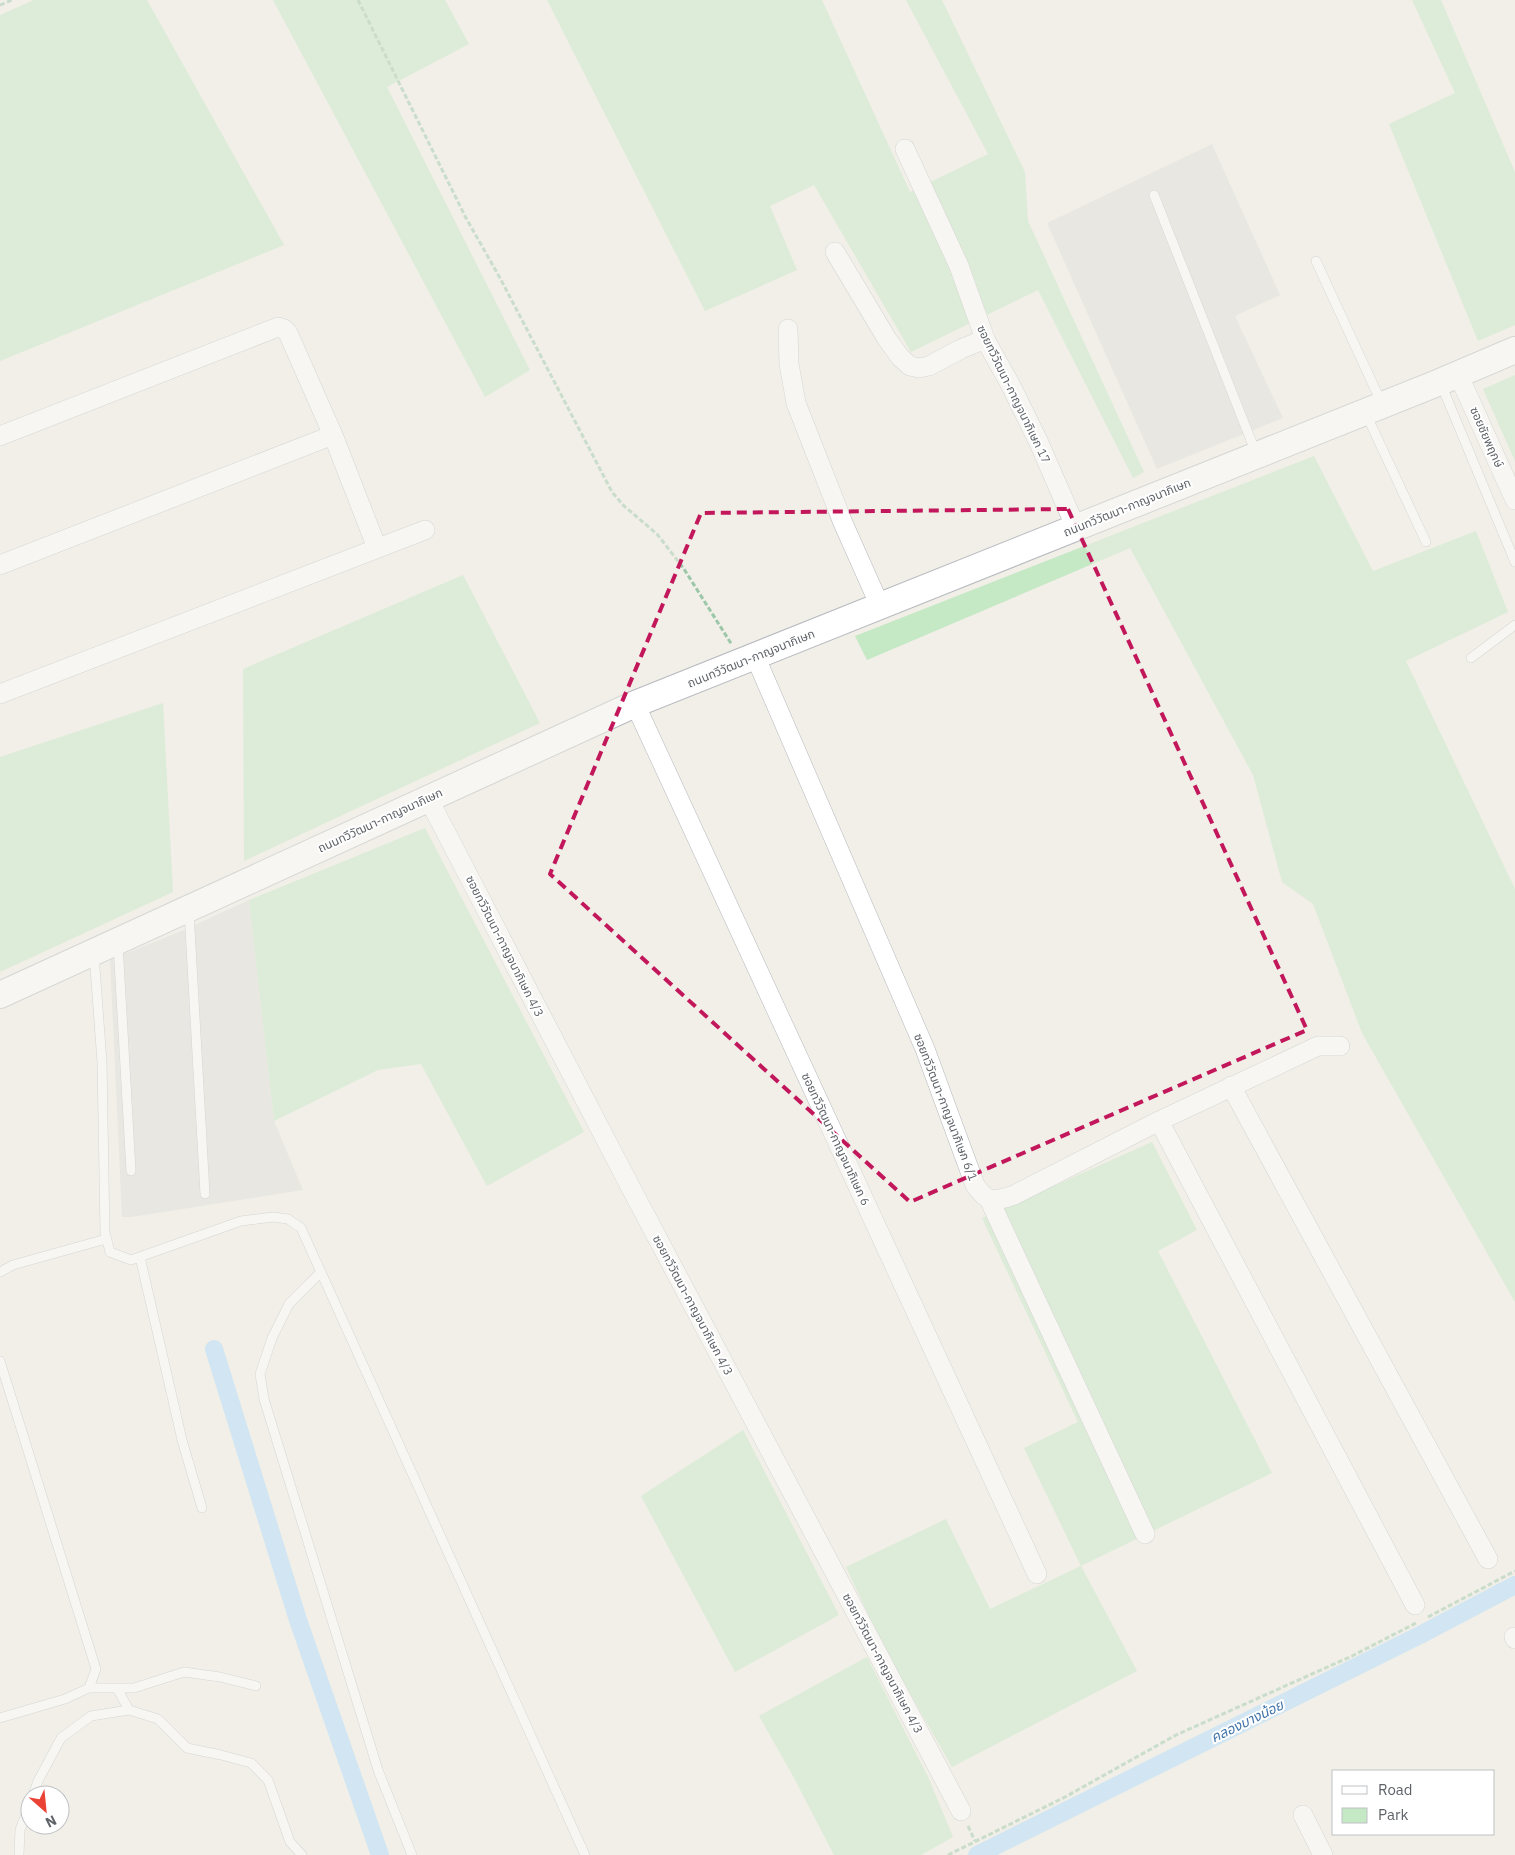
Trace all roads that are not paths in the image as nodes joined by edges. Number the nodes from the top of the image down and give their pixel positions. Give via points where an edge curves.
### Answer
1 (905, 149) dead end
2 (1154, 195) dead end
3 (835, 252) dead end
4 (1316, 261) dead end
5 (788, 329) dead end
6 (985, 340) junction
7 (1515, 350) edge
8 (1449, 378) junction
9 (1374, 408) junction
10 (334, 435) junction
11 (0, 436) edge
12 (1257, 455) junction
13 (1515, 500) edge
14 (1076, 528) junction
15 (425, 530) dead end
16 (1426, 542) dead end
17 (378, 548) junction
18 (1515, 562) edge
19 (0, 566) edge
20 (880, 606) junction
21 (1515, 626) edge
22 (1471, 658) dead end
23 (748, 659) junction
24 (0, 694) edge
25 (635, 704) junction
26 (428, 798) junction
27 (189, 907) junction
28 (118, 941) junction
29 (94, 952) junction
30 (0, 995) edge
31 (1340, 1046) dead end
32 (1231, 1086) junction
33 (1158, 1121) junction
34 (131, 1171) dead end
35 (205, 1194) dead end
36 (989, 1199) junction
37 (106, 1239) junction
38 (140, 1257) junction
39 (0, 1272) edge
40 (321, 1272) junction
41 (0, 1361) edge
42 (202, 1508) dead end
43 (1145, 1534) dead end
44 (1488, 1559) dead end
45 (1037, 1574) dead end
46 (1415, 1605) dead end
47 (256, 1686) dead end
48 (89, 1688) junction
49 (117, 1688) junction
50 (129, 1710) junction
51 (0, 1718) edge
52 (37, 1785) edge
53 (961, 1811) dead end
54 (1303, 1815) dead end
55 (20, 1830) edge
56 (19, 1855) edge
57 (302, 1855) edge
58 (412, 1855) edge
59 (585, 1855) edge
60 (1323, 1855) edge

1 - 6 street, ซอยทวีวัฒนา-กาญจนาภิเษก 17 via 959,266
2 - 12 lane
3 - 6 street via 886,339 910,366 929,366
4 - 9 lane
5 - 20 street via 789,364 796,403
6 - 14 street, ซอยทวีวัฒนา-กาญจนาภิเษก 17 via 1039,443
7 - 8 street, ถนนทวีวัฒนา-กาญจนาภิเษก
8 - 9 street, ถนนทวีวัฒนา-กาญจนาภิเษก
8 - 13 street, ซอยชัยพฤกษ์
8 - 18 lane
9 - 12 street, ถนนทวีวัฒนา-กาญจนาภิเษก
9 - 16 lane
10 - 11 street via 288,333 278,327
10 - 17 street
10 - 19 street
12 - 14 street, ถนนทวีวัฒนา-กาญจนาภิเษก
14 - 20 street, ถนนทวีวัฒนา-กาญจนาภิเษก
15 - 17 street
17 - 24 street
20 - 23 street, ถนนทวีวัฒนา-กาญจนาภิเษก
21 - 22 lane
23 - 25 street, ถนนทวีวัฒนา-กาญจนาภิเษก
23 - 36 street, ซอยทวีวัฒนา-กาญจนาภิเษก 6/1 via 925,1049 975,1185
25 - 26 street, ถนนทวีวัฒนา-กาญจนาภิเษก
25 - 45 street, ซอยทวีวัฒนา-กาญจนาภิเษก 6
26 - 27 street, ถนนทวีวัฒนา-กาญจนาภิเษก
26 - 53 street, ซอยทวีวัฒนา-กาญจนาภิเษก 4/3
27 - 28 street, ถนนทวีวัฒนา-กาญจนาภิเษก
27 - 35 lane
28 - 29 street, ถนนทวีวัฒนา-กาญจนาภิเษก
28 - 34 lane
29 - 30 street, ถนนทวีวัฒนา-กาญจนาภิเษก
29 - 37 lane via 102,1062
31 - 32 street via 1318,1046
32 - 33 street
32 - 44 street
33 - 36 street via 1014,1195
33 - 46 street
36 - 43 street, ซอยทวีวัฒนา-กาญจนาภิเษก 6/1
37 - 38 lane via 110,1252 131,1260
37 - 39 lane via 13,1265
38 - 40 lane via 241,1221 273,1217 288,1219 301,1228
38 - 42 lane via 182,1440
40 - 58 lane via 290,1304 272,1338 260,1374 264,1399 378,1770
40 - 59 lane
41 - 48 lane via 96,1668
47 - 49 lane via 184,1672 134,1688
48 - 49 lane
48 - 51 lane via 66,1699
49 - 50 lane
50 - 52 lane via 91,1716 61,1738
50 - 57 lane via 158,1719 188,1748 251,1763 268,1780 290,1842
54 - 60 street
55 - 56 lane

